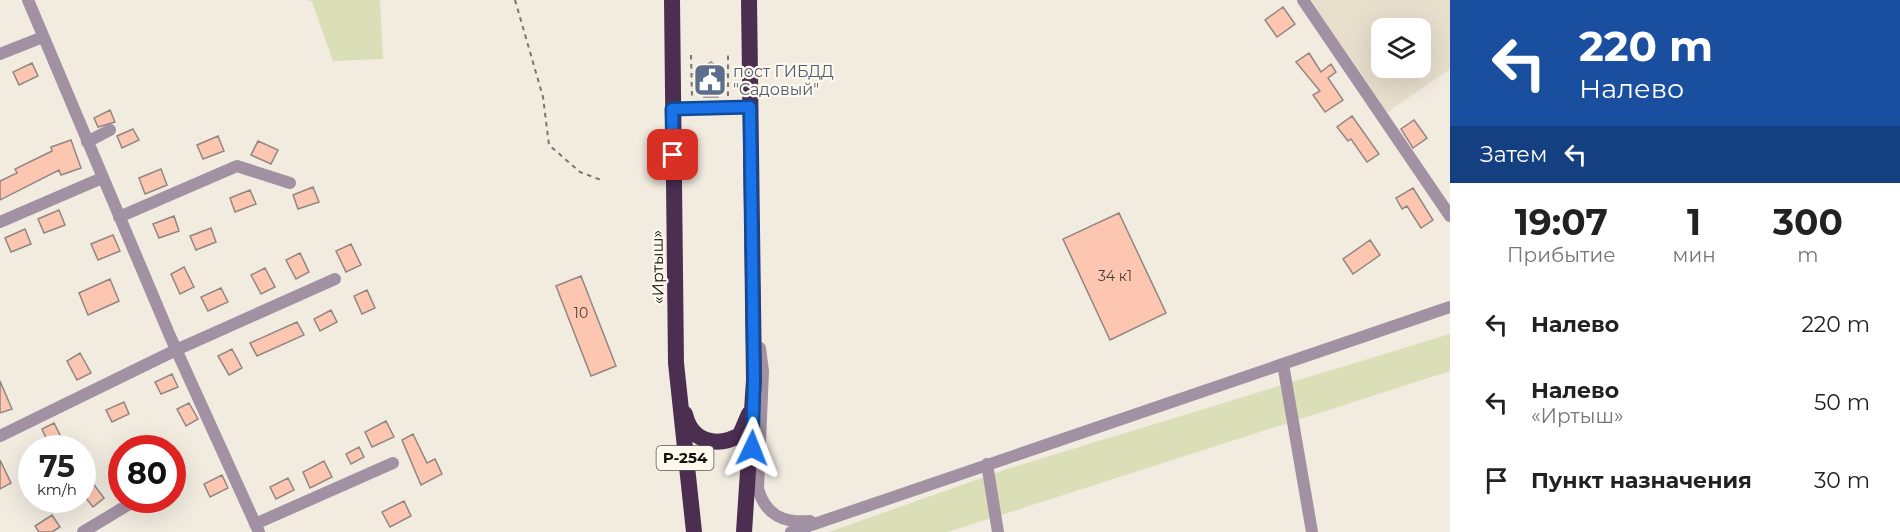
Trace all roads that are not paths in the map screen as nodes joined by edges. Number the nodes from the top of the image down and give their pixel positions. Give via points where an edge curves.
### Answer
1 (28, 0) edge
2 (672, 0) edge
3 (749, 0) edge
4 (1303, 0) edge
5 (43, 37) junction
6 (0, 54) edge
7 (750, 107) junction
8 (672, 109) junction
9 (110, 130) dead end
10 (87, 142) junction
11 (102, 178) junction
12 (290, 183) dead end
13 (1450, 216) edge
14 (119, 217) junction
15 (0, 222) edge
16 (334, 279) dead end
17 (754, 285) junction
18 (1450, 307) edge
19 (176, 350) junction
20 (1283, 364) junction
21 (754, 380) junction
22 (679, 384) junction
23 (0, 436) edge
24 (393, 463) dead end
25 (987, 464) junction
26 (114, 513) edge
27 (829, 520) junction
28 (257, 528) edge
29 (83, 532) edge
30 (694, 532) edge
31 (744, 532) edge
32 (791, 532) edge
33 (998, 532) edge
34 (1312, 532) edge

1 - 5 street
2 - 8 highway, «Иртыш» / Р-254
3 - 7 highway
4 - 13 street
5 - 6 street
5 - 10 street
7 - 8 street
7 - 17 highway
8 - 22 highway, «Иртыш» / Р-254
9 - 10 street
10 - 11 street
11 - 14 street
11 - 15 street
12 - 14 street via 237,166
14 - 19 street
16 - 19 street
17 - 21 highway
17 - 27 street via 763,371 757,477 760,497 780,519
18 - 20 street
19 - 23 street
19 - 28 street
20 - 25 street
20 - 34 street
21 - 22 highway via 745,427 740,435 721,442 702,439 693,430
21 - 31 highway
22 - 30 highway, «Иртыш» / Р-254
24 - 28 street
25 - 27 street
25 - 33 street
26 - 29 street
27 - 32 street

